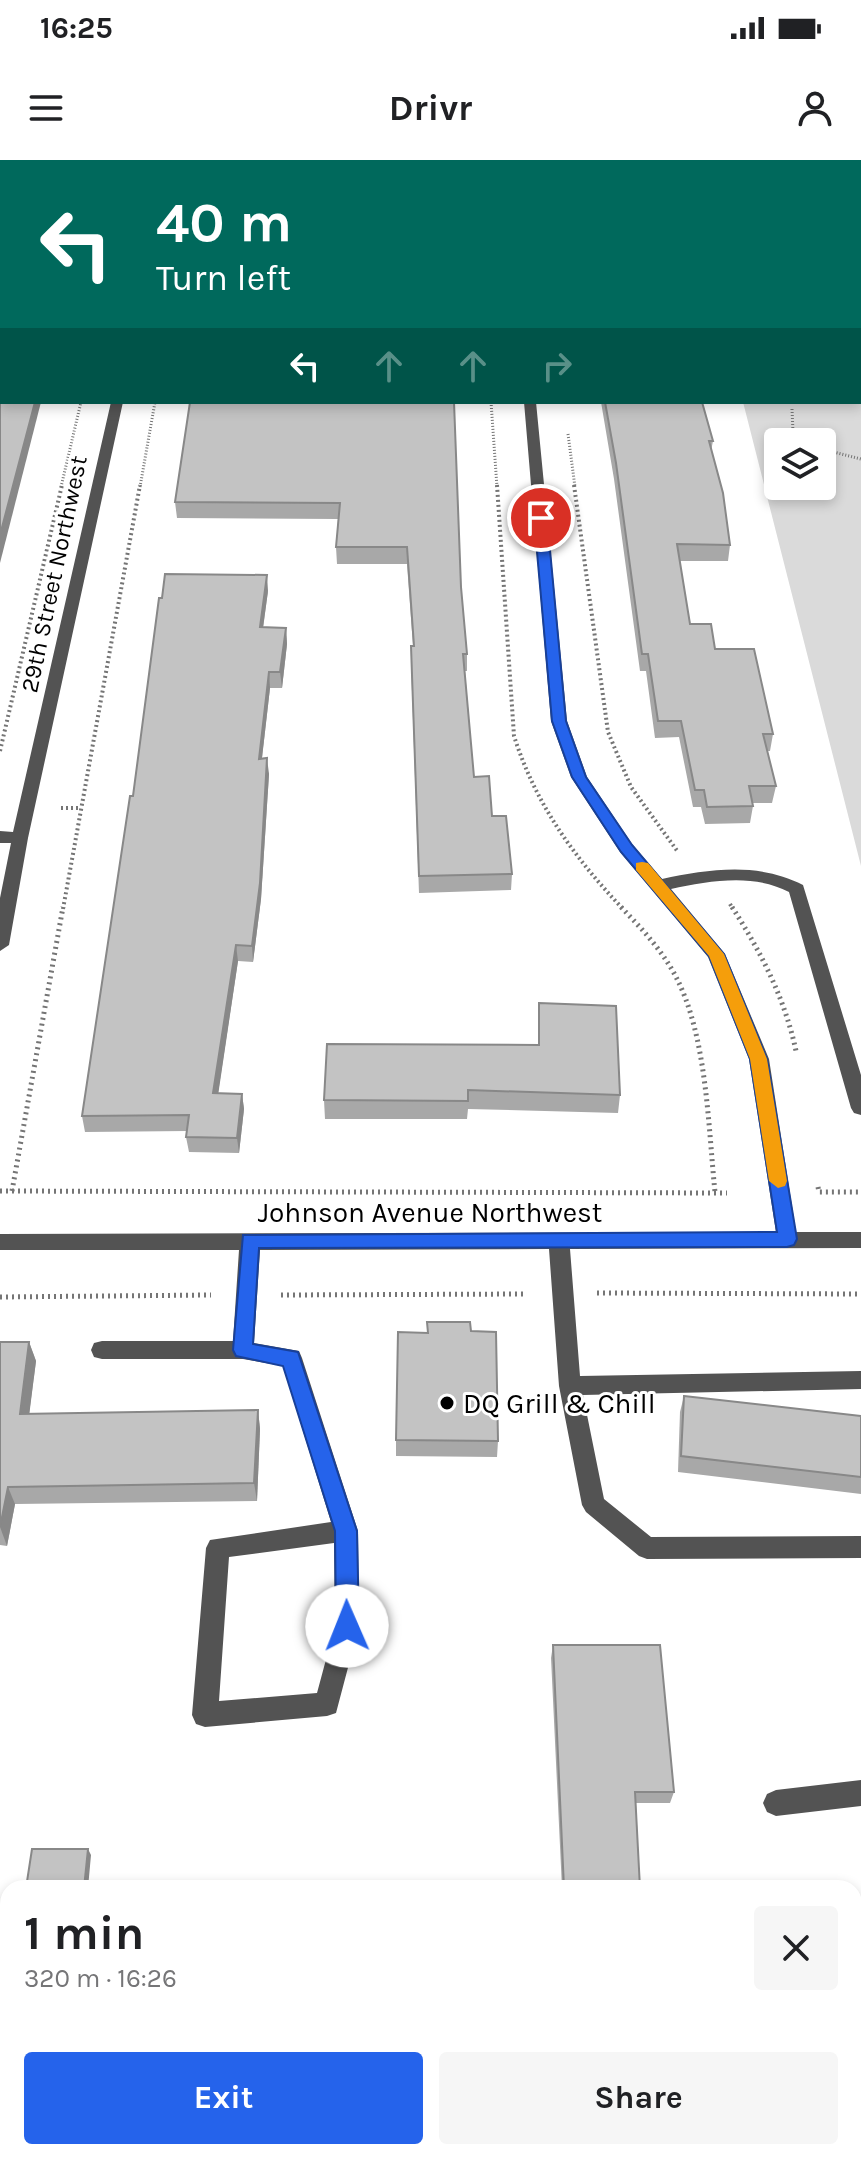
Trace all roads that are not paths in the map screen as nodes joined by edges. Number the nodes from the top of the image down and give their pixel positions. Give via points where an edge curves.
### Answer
1 (117, 404) edge
2 (530, 404) edge
3 (0, 837) edge
4 (20, 838) junction
5 (658, 886) junction
6 (0, 945) edge
7 (861, 1108) edge
8 (787, 1239) junction
9 (559, 1240) junction
10 (861, 1240) edge
11 (250, 1241) junction
12 (0, 1242) edge
13 (102, 1350) dead end
14 (243, 1350) junction
15 (861, 1380) edge
16 (570, 1386) junction
17 (346, 1531) junction
18 (861, 1547) edge
19 (861, 1793) edge
20 (776, 1803) dead end

1 - 4 street, 29th Street Northwest
2 - 5 street via 559,721 579,777
3 - 4 street
4 - 6 street, 29th Street Northwest
5 - 7 street via 707,877 774,878 797,889
5 - 8 street via 716,954 759,1059
8 - 9 street, Johnson Avenue Northwest
8 - 10 street, Johnson Avenue Northwest
9 - 11 street, Johnson Avenue Northwest
9 - 16 street
11 - 12 street, Johnson Avenue Northwest
11 - 14 street
13 - 14 street
14 - 17 street via 291,1358
15 - 16 street
16 - 18 street via 594,1505 647,1548
17 - 17 street via 347,1626 327,1704 205,1715 218,1548
19 - 20 street

